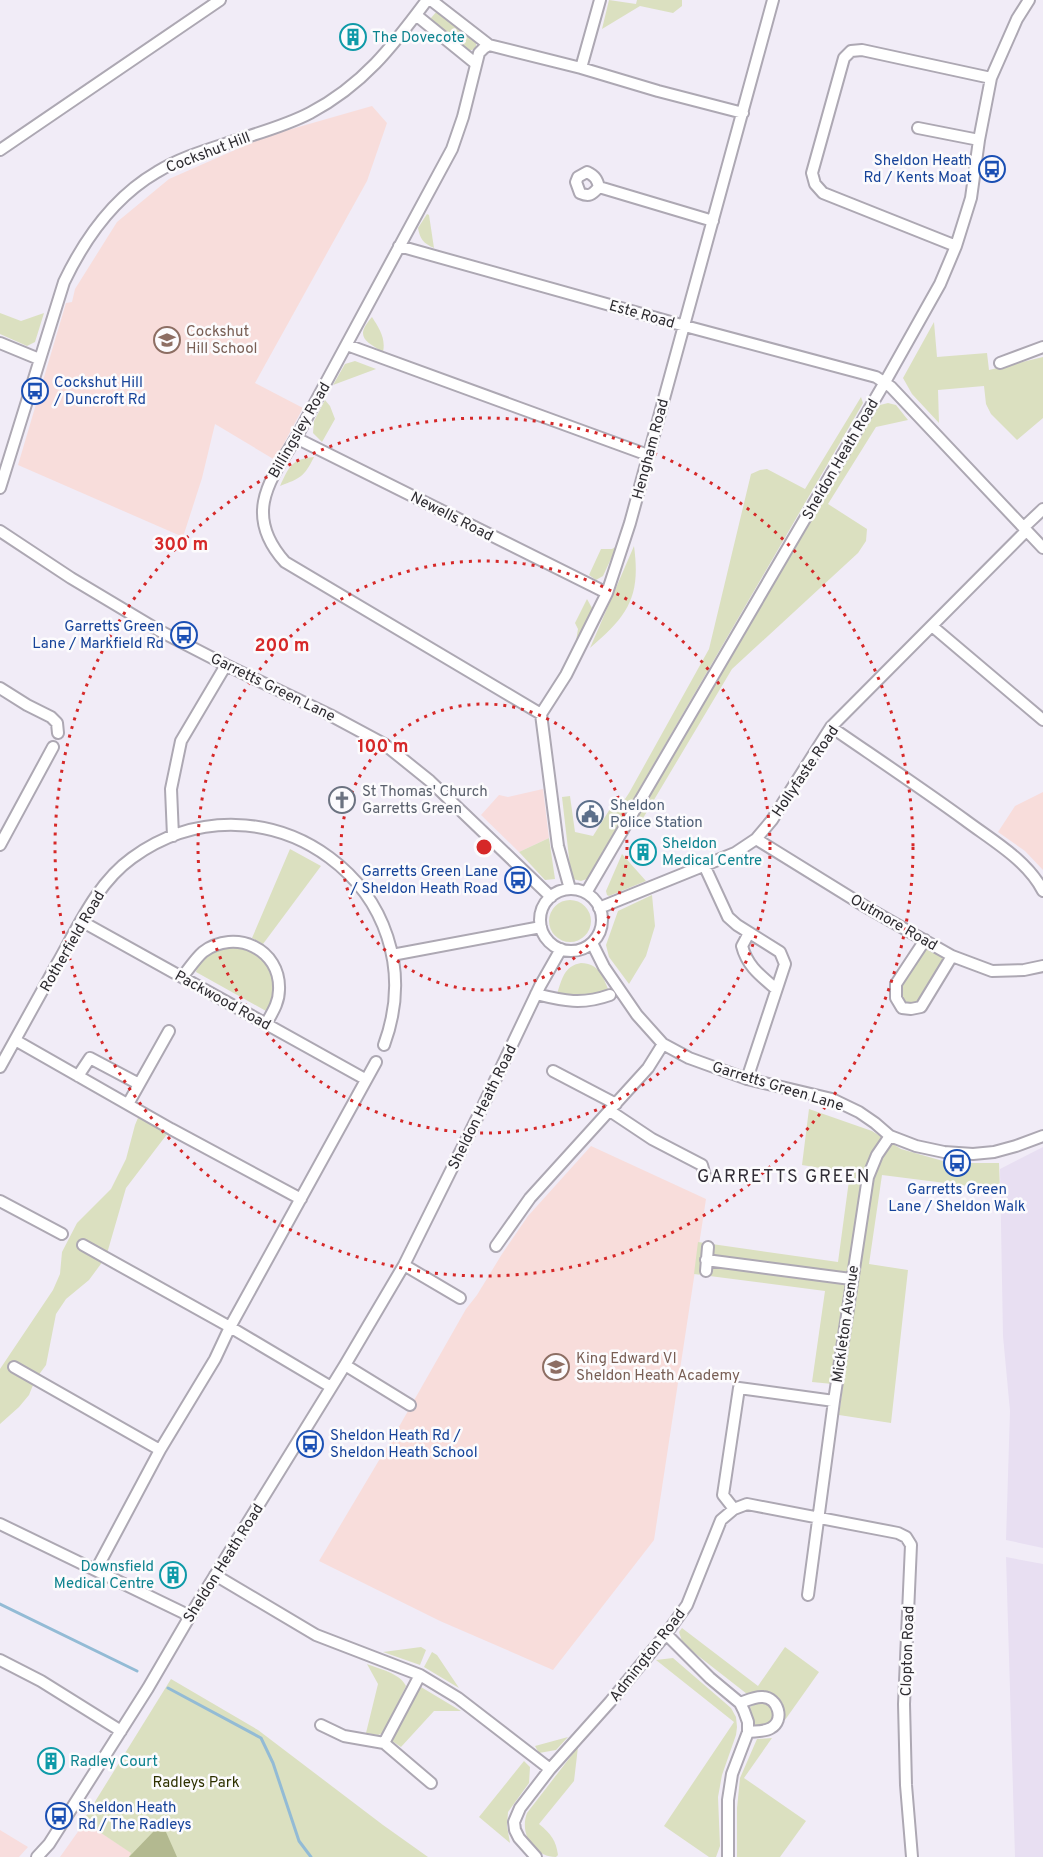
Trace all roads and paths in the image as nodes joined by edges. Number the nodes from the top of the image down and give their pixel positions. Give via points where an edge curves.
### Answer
1 (220, 0) edge
2 (427, 0) edge
3 (431, 0) edge
4 (600, 0) edge
5 (773, 0) edge
6 (1029, 0) edge
7 (416, 15) junction
8 (489, 45) junction
9 (475, 63) junction
10 (581, 68) junction
11 (991, 78) junction
12 (742, 113) junction
13 (918, 128) dead end
14 (933, 131) junction
15 (979, 140) junction
16 (930, 144) dead end
17 (0, 150) edge
18 (599, 187) dead end
19 (713, 221) junction
20 (399, 246) junction
21 (956, 246) junction
22 (685, 326) junction
23 (0, 343) edge
24 (347, 345) junction
25 (1043, 347) edge
26 (39, 359) junction
27 (1000, 363) dead end
28 (885, 382) junction
29 (296, 438) junction
30 (648, 454) junction
31 (0, 488) edge
32 (1043, 509) edge
33 (1025, 529) junction
34 (0, 531) edge
35 (1043, 548) edge
36 (607, 593) junction
37 (932, 626) junction
38 (226, 665) junction
39 (0, 688) edge
40 (541, 714) junction
41 (1043, 720) edge
42 (831, 728) junction
43 (58, 733) dead end
44 (53, 747) dead end
45 (173, 836) junction
46 (756, 839) junction
47 (0, 845) edge
48 (704, 865) junction
49 (570, 889) junction
50 (1043, 891) edge
51 (586, 893) junction
52 (551, 897) junction
53 (599, 908) junction
54 (81, 921) junction
55 (541, 927) junction
56 (749, 933) junction
57 (925, 940) junction
58 (592, 943) junction
59 (561, 949) junction
60 (392, 955) junction
61 (952, 956) junction
62 (1043, 966) edge
63 (182, 977) junction
64 (776, 989) junction
65 (536, 994) junction
66 (610, 995) dead end
67 (266, 1024) junction
68 (169, 1032) dead end
69 (15, 1040) junction
70 (663, 1044) junction
71 (384, 1045) dead end
72 (376, 1062) dead end
73 (0, 1067) edge
74 (553, 1071) dead end
75 (78, 1076) junction
76 (365, 1079) junction
77 (747, 1079) junction
78 (139, 1084) junction
79 (128, 1104) junction
80 (614, 1108) junction
81 (890, 1136) junction
82 (1043, 1136) edge
83 (706, 1167) dead end
84 (301, 1199) junction
85 (0, 1201) edge
86 (62, 1234) dead end
87 (83, 1245) dead end
88 (496, 1246) dead end
89 (708, 1247) dead end
90 (404, 1265) junction
91 (851, 1279) junction
92 (460, 1298) dead end
93 (230, 1327) junction
94 (345, 1365) junction
95 (14, 1367) dead end
96 (332, 1387) junction
97 (834, 1401) junction
98 (410, 1405) dead end
99 (160, 1450) junction
100 (734, 1509) junction
101 (818, 1517) junction
102 (0, 1524) edge
103 (96, 1570) junction
104 (215, 1575) junction
105 (808, 1595) dead end
106 (190, 1616) junction
107 (666, 1634) junction
108 (0, 1660) edge
109 (420, 1675) junction
110 (740, 1703) junction
111 (321, 1725) dead end
112 (121, 1731) junction
113 (748, 1732) junction
114 (384, 1743) junction
115 (550, 1769) junction
116 (431, 1783) dead end
117 (37, 1857) edge
118 (536, 1857) edge
119 (728, 1857) edge
120 (912, 1857) edge

1 - 17 street
2 - 7 street, Cockshut Hill
3 - 8 street
4 - 10 street
5 - 12 street, Hengham Road
6 - 11 street, Sheldon Heath Road
7 - 9 street
7 - 26 street, Cockshut Hill via 391,49 361,79 312,112 190,156 156,172 118,200 75,259
8 - 9 street
8 - 10 street
9 - 20 street, Billingsley Road via 452,149
10 - 12 street
11 - 15 street, Sheldon Heath Road
11 - 21 street via 862,50 850,51 844,58 812,173 823,193
12 - 19 street, Hengham Road
13 - 14 street
14 - 15 street
14 - 16 street
15 - 21 street, Sheldon Heath Road via 971,198
18 - 19 street
19 - 22 street, Hengham Road
20 - 22 street, Este Road
20 - 24 street, Billingsley Road
21 - 28 street, Sheldon Heath Road via 940,284
22 - 28 street, Este Road
22 - 30 street, Hengham Road
23 - 26 street
24 - 29 street, Billingsley Road
24 - 30 street
25 - 27 street
26 - 31 street, Cockshut Hill
28 - 33 street
28 - 51 street, Sheldon Heath Road
29 - 36 street, Newells Road
29 - 40 street, Billingsley Road via 265,495 266,531 279,555 292,567
30 - 36 street, Hengham Road
32 - 33 street, Hollyfaste Road
33 - 35 street
33 - 37 street, Hollyfaste Road
34 - 38 street, Garretts Green Lane via 121,609
36 - 40 street, Hengham Road via 566,675
37 - 41 street
37 - 42 street, Hollyfaste Road
38 - 45 street via 181,741 171,789
38 - 52 street, Garretts Green Lane via 384,744 430,781
39 - 43 street via 51,717 57,723
40 - 49 street via 558,846
42 - 46 street, Hollyfaste Road
42 - 50 street via 1010,853 1036,878
44 - 47 street
45 - 54 street, Rotherfield Road via 146,849 120,869 98,892
45 - 60 street, Rotherfield Road via 199,828 246,825 284,833 326,854 357,882 374,906
46 - 48 street, Hollyfaste Road via 735,853
46 - 57 street, Outmore Road
48 - 53 street, Hollyfaste Road
48 - 56 street via 728,917
49 - 51 street
49 - 52 street
51 - 53 street
52 - 55 street via 541,914
53 - 58 street via 601,928
54 - 63 street, Packwood Road
54 - 69 street, Rotherfield Road
55 - 59 street via 546,938
55 - 60 street
56 - 64 street via 742,946 745,958
56 - 64 street via 780,952 785,964
57 - 61 street, Outmore Road
57 - 61 street via 897,984 896,998 902,1008 921,1007
58 - 59 street via 574,951
58 - 70 street, Garretts Green Lane via 620,992
59 - 65 street, Sheldon Heath Road
60 - 71 street, Rotherfield Road via 393,1020
61 - 62 street, Outmore Road via 992,971
63 - 67 street, Packwood Road
63 - 67 street via 195,960 218,944 238,941 252,945 271,962 279,980 278,998
64 - 77 street
65 - 66 street via 583,1002
65 - 90 street, Sheldon Heath Road
67 - 76 street, Packwood Road
68 - 78 street
69 - 73 street, Rotherfield Road
69 - 75 street
70 - 77 street, Garretts Green Lane
70 - 80 street
72 - 76 street
74 - 80 street
75 - 78 street via 90,1058
75 - 79 street
76 - 84 street
77 - 81 street, Garretts Green Lane via 832,1099 859,1112
78 - 79 street
79 - 84 street
80 - 83 street via 652,1139
80 - 88 street via 530,1198
81 - 82 street, Garretts Green Lane via 916,1146 973,1154 994,1152
81 - 91 street, Mickleton Avenue via 868,1177
84 - 93 street
85 - 86 street
87 - 93 street
89 - 91 street via 706,1266
90 - 92 street
90 - 94 street, Sheldon Heath Road
91 - 97 street, Mickleton Avenue
93 - 96 street
93 - 99 street
94 - 96 street, Sheldon Heath Road
94 - 98 street
95 - 99 street
96 - 104 street, Sheldon Heath Road
97 - 100 street via 739,1388 723,1495
97 - 101 street, Mickleton Avenue
99 - 103 street
100 - 101 street via 747,1504
100 - 107 street, Admington Road via 721,1520 687,1605
101 - 105 street, Mickleton Avenue
101 - 120 street, Clopton Road via 898,1533 911,1545 904,1704
102 - 103 street
103 - 106 street
104 - 106 street, Sheldon Heath Road
104 - 109 street via 316,1635
106 - 112 street, Sheldon Heath Road
107 - 110 street
107 - 115 street, Admington Road
108 - 112 street
109 - 114 street
109 - 115 street via 458,1698
110 - 113 street
110 - 113 street via 764,1696 778,1709 773,1727
111 - 114 street via 344,1736
112 - 117 street, Sheldon Heath Road
113 - 119 street via 732,1774
114 - 116 street
115 - 118 street, Admington Road via 514,1822 519,1838

